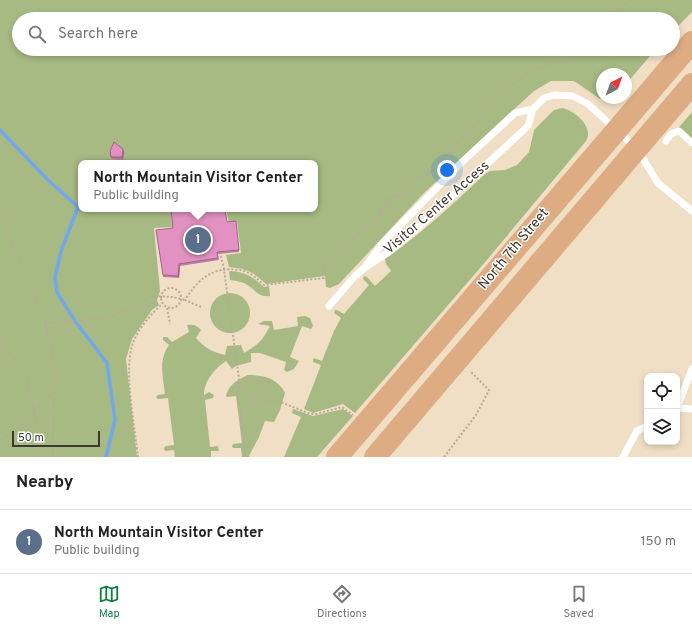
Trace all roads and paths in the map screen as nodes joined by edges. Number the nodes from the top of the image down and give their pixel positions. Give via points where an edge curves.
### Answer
1 (631, 0) edge
2 (615, 12) edge
3 (692, 42) edge
4 (574, 56) edge
5 (680, 56) edge
6 (680, 56) edge
7 (692, 84) edge
8 (533, 110) junction
9 (616, 130) junction
10 (666, 140) dead end
11 (692, 143) edge
12 (637, 149) junction
13 (402, 193) junction
14 (692, 211) edge
15 (0, 214) edge
16 (379, 216) junction
17 (220, 250) edge
18 (224, 269) junction
19 (363, 269) junction
20 (161, 296) junction
21 (181, 299) junction
22 (185, 300) junction
23 (162, 304) junction
24 (201, 306) dead end
25 (330, 306) dead end
26 (167, 307) junction
27 (45, 322) junction
28 (170, 324) dead end
29 (0, 340) edge
30 (436, 341) junction
31 (457, 359) junction
32 (692, 369) edge
33 (54, 392) junction
34 (238, 392) junction
35 (680, 402) edge
36 (680, 408) edge
37 (692, 409) edge
38 (34, 410) junction
39 (367, 423) junction
40 (644, 428) edge
41 (0, 443) edge
42 (42, 457) edge
43 (53, 457) edge
44 (138, 457) edge
45 (246, 457) edge
46 (337, 457) edge
47 (375, 457) edge
48 (444, 457) edge
49 (623, 457) edge

1 - 2 path
3 - 5 main road, North 7th Street
4 - 13 path via 524,76 502,95 470,134 456,144 431,172 415,180
6 - 9 main road, North 7th Street
7 - 12 main road, North 7th Street
8 - 9 lane, Visitor Center Access via 544,98 554,95 573,96 588,104
8 - 19 lane, Visitor Center Access via 528,126 421,225
8 - 19 lane, Visitor Center Access via 515,113 462,162 382,244
9 - 12 lane, Visitor Center Access
9 - 30 main road, North 7th Street
10 - 11 lane via 671,134 679,131
12 - 14 lane, Visitor Center Access via 658,183
12 - 31 main road, North 7th Street
13 - 16 path
13 - 16 path via 388,198
15 - 27 path
16 - 18 path via 328,259 323,272 324,278 264,285 248,272
17 - 18 path
18 - 22 path via 205,277
18 - 34 path via 238,373
19 - 25 lane
20 - 21 path
20 - 21 path via 164,290 174,288 179,292
20 - 23 path
20 - 27 path via 153,296 110,317
21 - 22 path
21 - 26 path via 176,307
22 - 24 path
23 - 26 path
23 - 44 path via 133,343 129,362
26 - 28 path
27 - 33 path via 54,360
29 - 38 path via 26,375
30 - 31 main road
30 - 39 main road, North 7th Street
31 - 47 main road, North 7th Street
31 - 48 path via 489,390 476,415
32 - 35 lane
33 - 38 path
33 - 43 path
34 - 39 path via 247,383 260,379 268,383 253,400 255,404 276,400 310,414 342,407
34 - 45 path
36 - 37 lane
38 - 41 path via 23,424
38 - 42 path via 42,444
39 - 46 main road, North 7th Street
40 - 49 lane via 637,432

